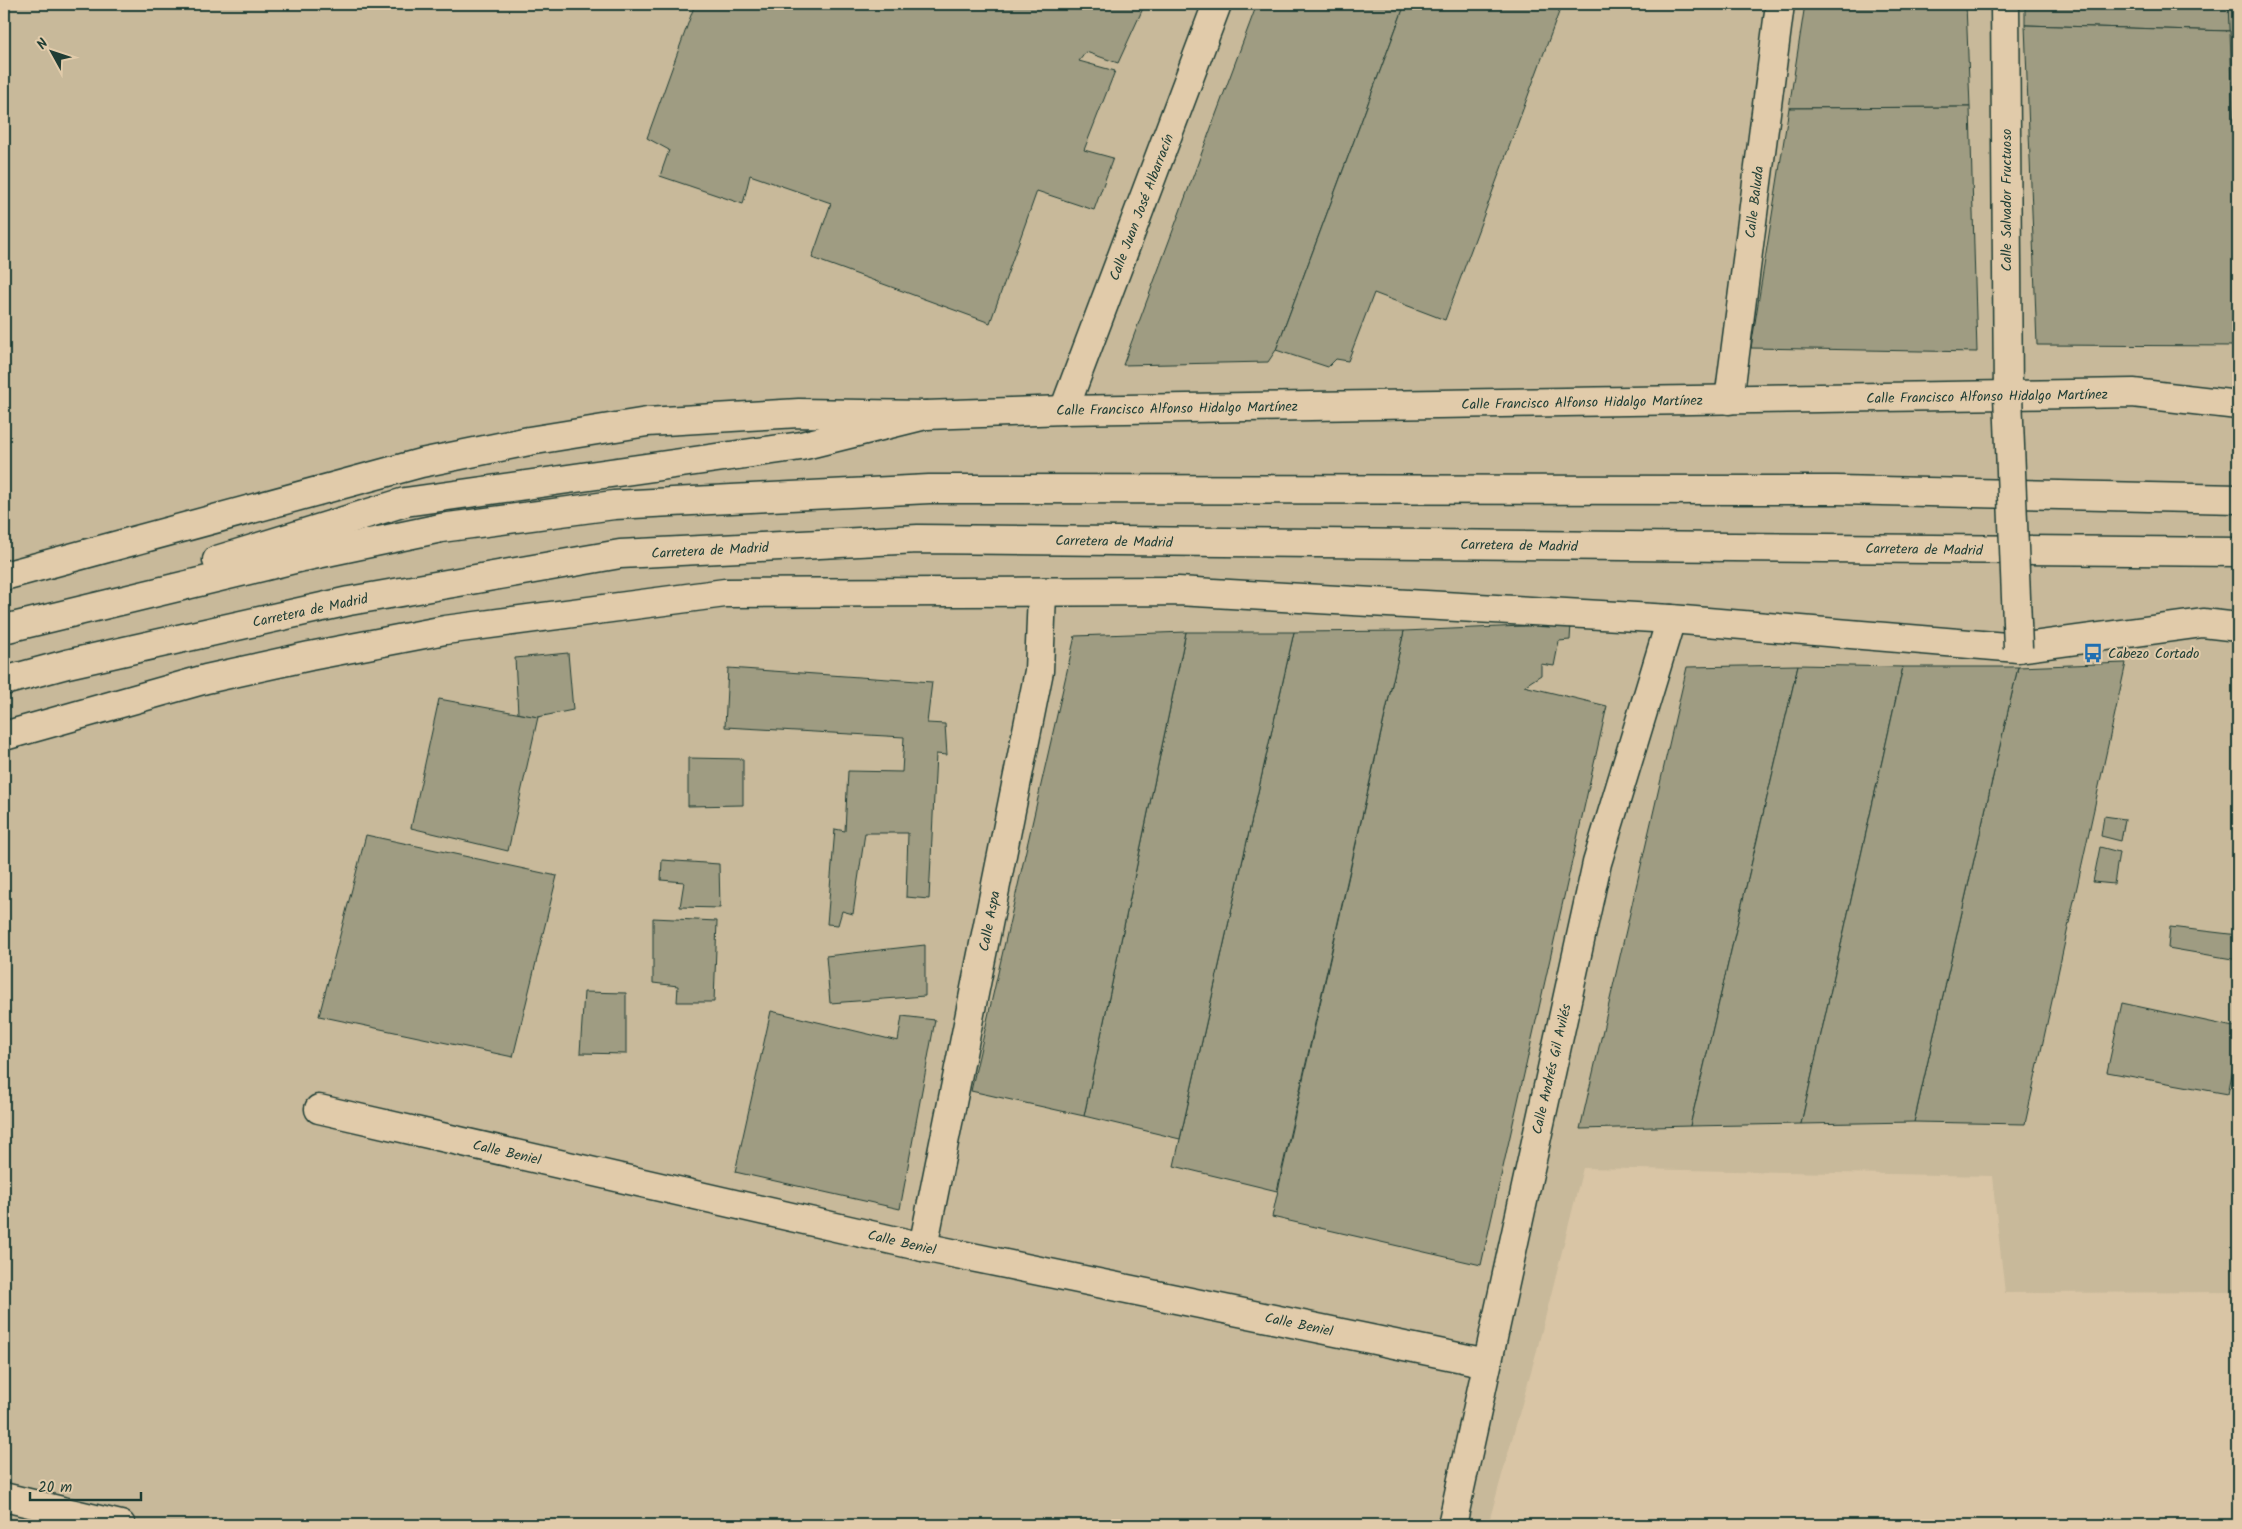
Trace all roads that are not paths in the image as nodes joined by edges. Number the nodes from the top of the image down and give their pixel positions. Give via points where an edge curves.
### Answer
1 (1217, 4) edge
2 (1780, 4) edge
3 (2005, 4) edge
4 (2008, 396) junction
5 (1729, 400) junction
6 (2238, 404) edge
7 (1064, 410) junction
8 (926, 415) junction
9 (2238, 499) edge
10 (2238, 552) edge
11 (4, 576) edge
12 (1042, 593) junction
13 (1671, 619) junction
14 (2238, 627) edge
15 (4, 628) edge
16 (2018, 648) junction
17 (4, 681) edge
18 (4, 736) edge
19 (319, 1109) dead end
20 (923, 1247) junction
21 (1487, 1363) junction
22 (4, 1498) edge
23 (121, 1525) edge
24 (1452, 1525) edge

1 - 7 street, Calle Juan José Albarracín
2 - 5 street, Calle Baluda
3 - 4 street, Calle Salvador Fructuoso
4 - 5 street, Calle Francisco Alfonso Hidalgo Martínez
4 - 6 street, Calle Francisco Alfonso Hidalgo Martínez via 2133,393
4 - 16 street, Calle Salvador Fructuoso, bridge
5 - 7 street, Calle Francisco Alfonso Hidalgo Martínez
7 - 8 street, Calle Francisco Alfonso Hidalgo Martínez
8 - 11 street via 799,413 647,422 529,441 421,463
8 - 15 street via 801,446 405,502
9 - 15 street via 1837,490 929,489 614,505 441,528 303,557
10 - 17 street, Carretera de Madrid via 918,539 620,554 348,601
12 - 13 street via 1178,591
12 - 18 street via 724,593 445,630 206,679
12 - 20 street, Calle Aspa via 1039,670
13 - 16 street
13 - 21 street, Calle Andrés Gil Avilés via 1597,863
14 - 16 street via 2203,623
19 - 20 street, Calle Beniel
20 - 21 street, Calle Beniel
21 - 24 street, Calle Andrés Gil Avilés
22 - 23 street

